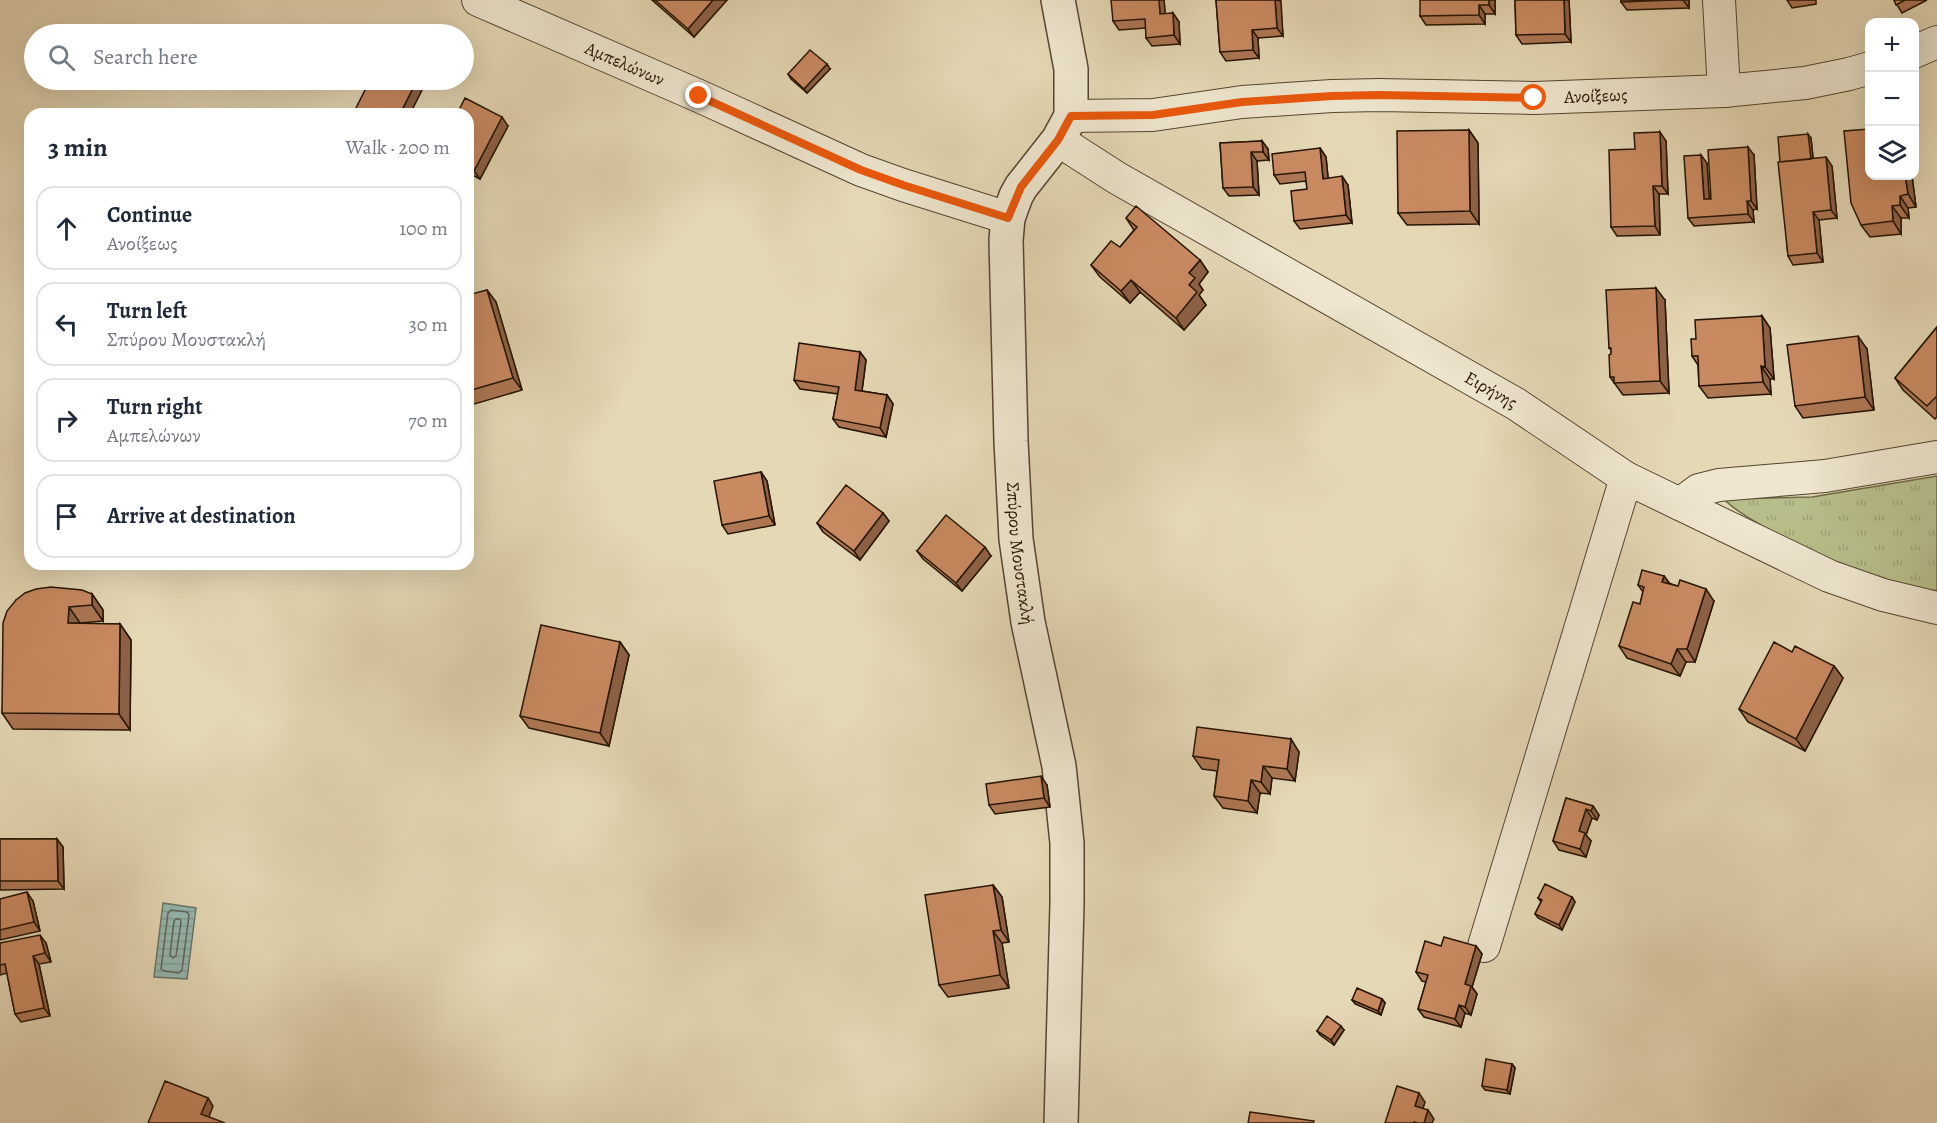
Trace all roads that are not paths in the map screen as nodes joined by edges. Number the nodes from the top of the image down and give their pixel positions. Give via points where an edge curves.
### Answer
1 (478, 0) edge
2 (1058, 0) edge
3 (1719, 0) edge
4 (1937, 42) edge
5 (1919, 50) edge
6 (1865, 69) edge
7 (1724, 91) junction
8 (1064, 128) junction
9 (1008, 218) junction
10 (1937, 457) edge
11 (1626, 478) junction
12 (1680, 504) junction
13 (1937, 608) edge
14 (1484, 946) dead end
15 (1061, 1123) edge

1 - 9 street, Αμπελώνων via 861,170
2 - 8 street via 1071,69
3 - 7 street
4 - 5 street
6 - 7 street, Ανοίξεως via 1804,83
7 - 8 street, Ανοίξεως via 1534,98 1332,96 1242,102
8 - 9 street, Σπύρου Μουστακλή via 1021,187
8 - 11 street, Ειρήνης via 1128,184 1516,404
9 - 15 street, Σπύρου Μουστακλή via 1016,539 1028,622 1055,741 1067,843
10 - 12 street via 1825,476 1719,485 1699,490
11 - 12 street, Ειρήνης
11 - 14 street
12 - 13 street, Ειρήνης via 1829,576

